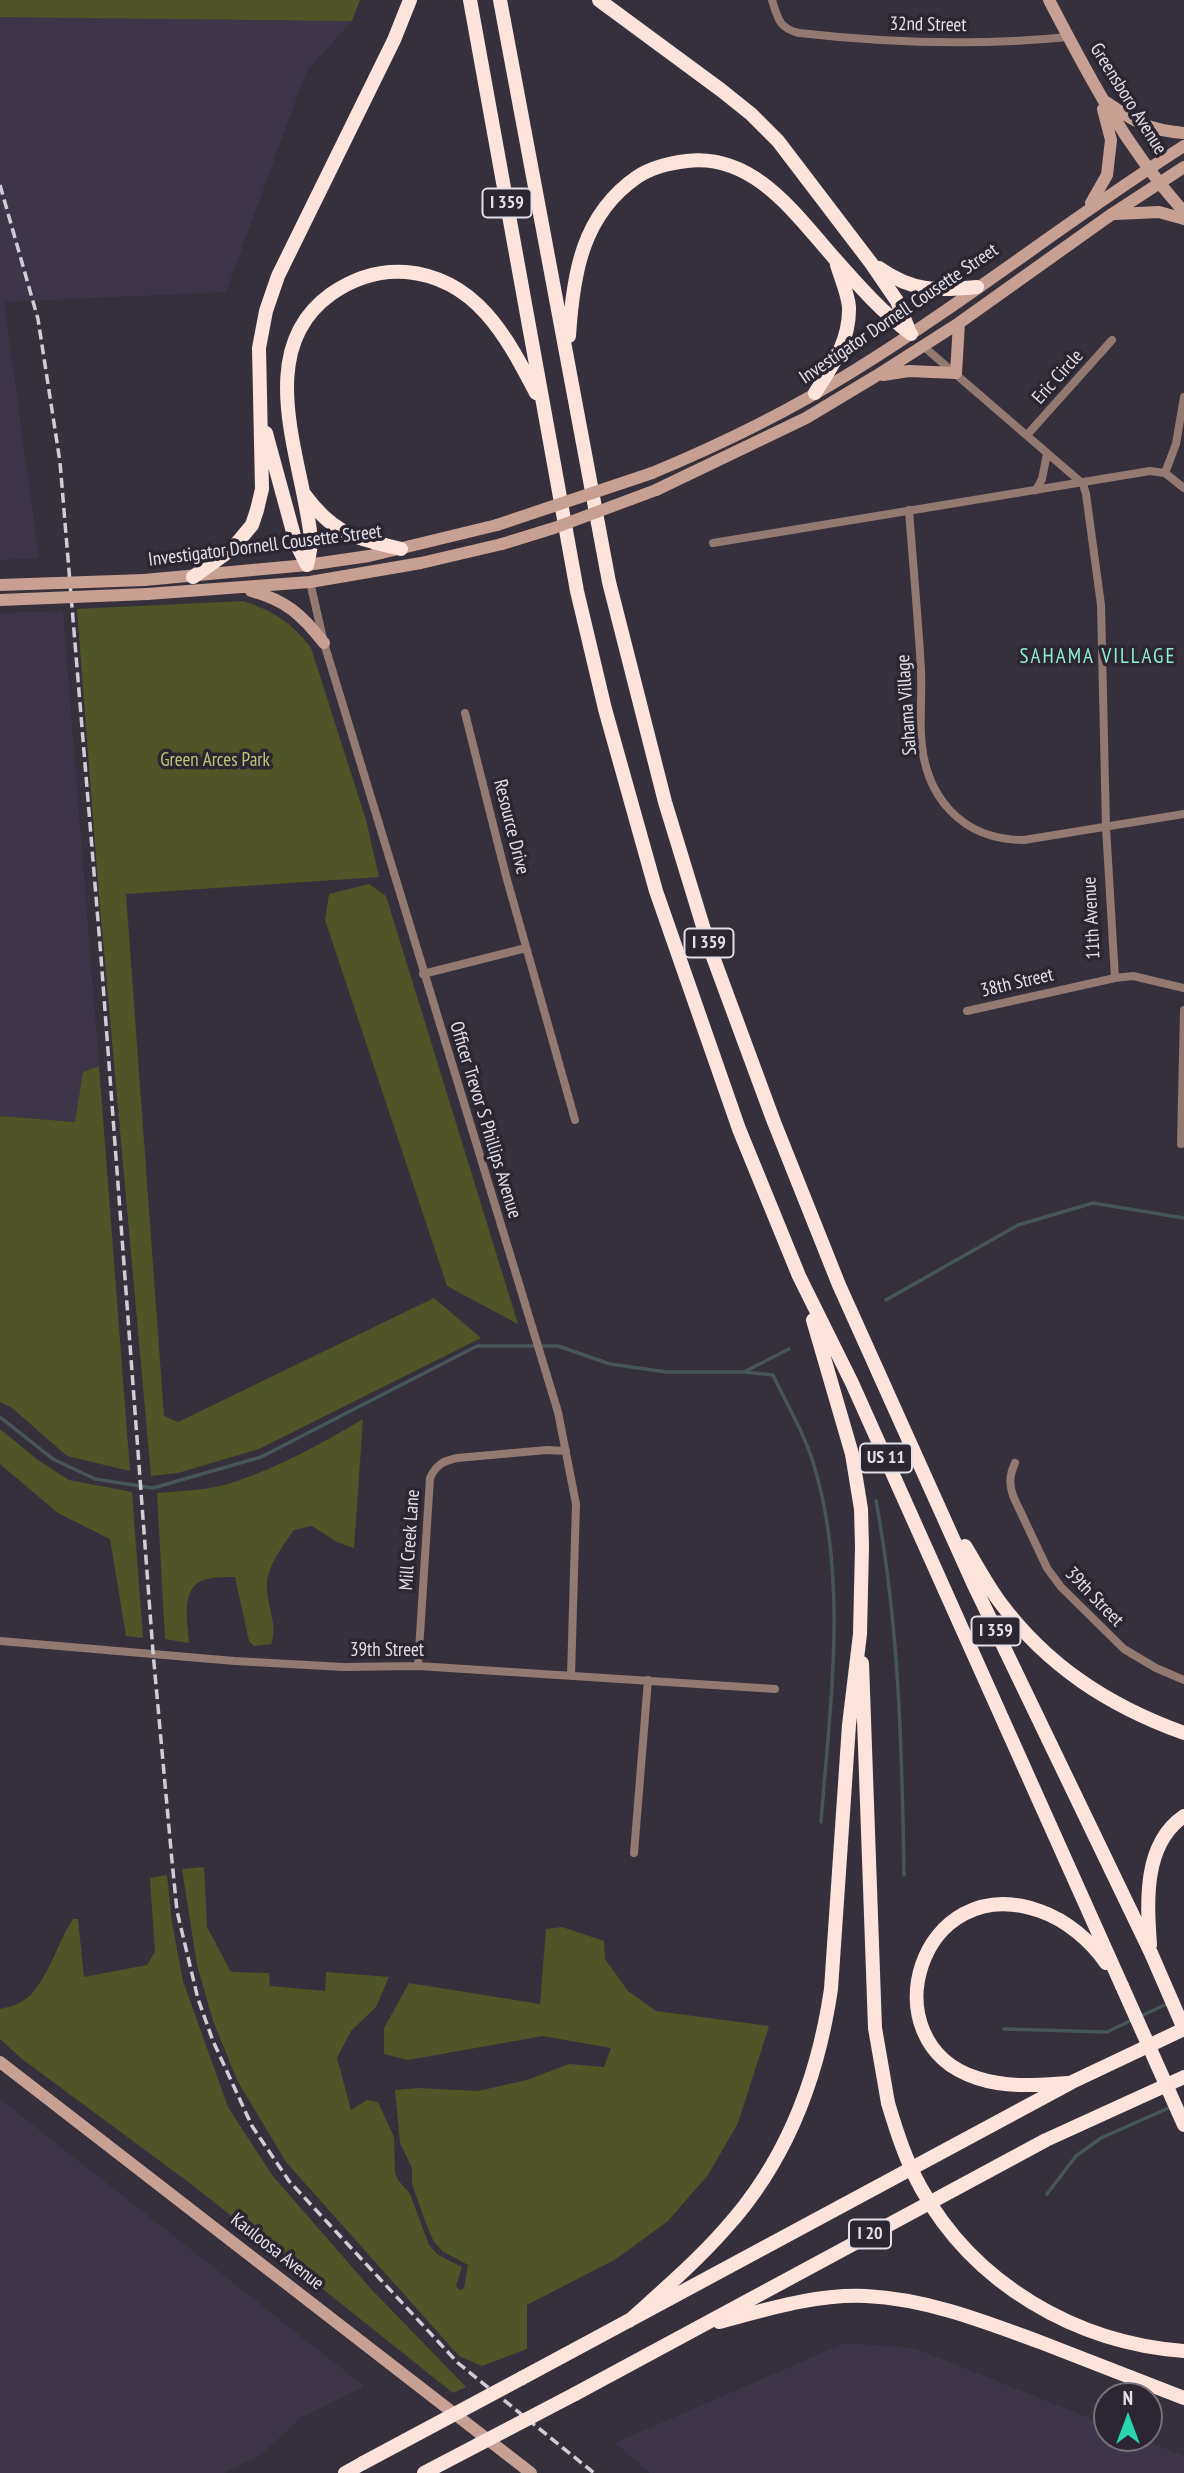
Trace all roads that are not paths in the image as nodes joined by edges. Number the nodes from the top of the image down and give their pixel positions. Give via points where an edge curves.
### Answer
1 (410, 0) edge
2 (470, 0) edge
3 (499, 0) edge
4 (600, 0) edge
5 (772, 0) edge
6 (1049, 0) edge
7 (1068, 37) junction
8 (1100, 98) junction
9 (1184, 133) edge
10 (1184, 146) edge
11 (1184, 167) edge
12 (1148, 169) junction
13 (1159, 184) junction
14 (1088, 208) junction
15 (1184, 212) edge
16 (1112, 214) junction
17 (1184, 219) edge
18 (836, 260) junction
19 (871, 262) junction
20 (977, 288) junction
21 (959, 323) junction
22 (911, 334) junction
23 (1112, 340) dead end
24 (923, 346) junction
25 (567, 356) junction
26 (956, 373) junction
27 (876, 376) junction
28 (815, 393) junction
29 (1184, 397) edge
30 (543, 406) junction
31 (262, 416) junction
32 (1027, 435) junction
33 (1047, 454) junction
34 (1165, 474) junction
35 (1083, 484) junction
36 (1184, 488) edge
37 (1036, 490) junction
38 (303, 493) junction
39 (909, 510) junction
40 (713, 543) dead end
41 (401, 549) junction
42 (307, 565) junction
43 (193, 577) junction
44 (310, 582) junction
45 (0, 585) edge
46 (240, 588) junction
47 (0, 600) edge
48 (324, 643) junction
49 (465, 713) dead end
50 (1184, 814) edge
51 (1105, 827) junction
52 (526, 948) junction
53 (424, 974) junction
54 (1115, 978) junction
55 (1184, 988) edge
56 (967, 1010) dead end
57 (1184, 1010) edge
58 (575, 1120) dead end
59 (1181, 1144) dead end
60 (799, 1276) junction
61 (566, 1451) junction
62 (1015, 1464) dead end
63 (938, 1504) junction
64 (860, 1634) junction
65 (0, 1641) edge
66 (418, 1666) junction
67 (571, 1676) junction
68 (1184, 1679) edge
69 (648, 1681) junction
70 (775, 1689) dead end
71 (1184, 1733) edge
72 (1184, 1816) edge
73 (635, 1853) dead end
74 (1151, 1953) junction
75 (1122, 1986) junction
76 (1184, 2029) edge
77 (0, 2062) edge
78 (1184, 2077) edge
79 (1072, 2082) junction
80 (1184, 2125) edge
81 (629, 2321) junction
82 (694, 2329) junction
83 (1184, 2351) edge
84 (1184, 2398) edge
85 (345, 2473) edge
86 (425, 2473) edge
87 (531, 2473) edge

1 - 31 highway via 278,276 259,348
2 - 30 highway, I 359
3 - 25 highway, I 359
4 - 19 highway via 751,114 778,141
5 - 7 street, 32nd Street via 787,30 838,37 915,42
6 - 7 main road, Greensboro Avenue
7 - 8 main road, Greensboro Avenue
8 - 9 main road via 1156,131
8 - 12 main road, Greensboro Avenue
8 - 14 main road via 1111,140 1107,175
10 - 12 main road, Investigator Dornell Cousette Street
11 - 13 main road, Investigator Dornell Cousette Street
12 - 13 main road, Greensboro Avenue
12 - 14 main road, Investigator Dornell Cousette Street
13 - 15 main road, Greensboro Avenue
13 - 16 main road, Investigator Dornell Cousette Street
14 - 20 main road, Investigator Dornell Cousette Street
16 - 17 main road via 1159,212
16 - 21 main road, Investigator Dornell Cousette Street
18 - 22 highway via 885,314
18 - 25 highway via 783,200 742,170 707,160 667,163 623,187 592,227 571,299
18 - 28 highway via 849,305 847,331 839,355
19 - 20 highway via 915,288
19 - 22 highway via 897,301
20 - 22 main road, Investigator Dornell Cousette Street
21 - 24 main road, Investigator Dornell Cousette Street
21 - 26 main road
22 - 24 main road
22 - 28 main road, Investigator Dornell Cousette Street
23 - 32 street, Eric Circle
24 - 26 street
24 - 27 main road, Investigator Dornell Cousette Street
25 - 63 highway, I 359 via 626,656 709,946 839,1284
26 - 27 main road via 909,371
26 - 32 street
27 - 44 main road, Investigator Dornell Cousette Street, bridge via 806,418 656,490 554,528 421,563
28 - 41 main road, Investigator Dornell Cousette Street, bridge via 652,473 497,525
29 - 34 street
30 - 38 highway via 507,341 466,292 419,273 369,275 324,299 295,340 286,377
30 - 60 highway, I 359 via 590,648 638,831 739,1129
31 - 42 highway via 296,543
31 - 43 highway via 262,489 252,525 232,549
32 - 33 street
33 - 35 street
33 - 37 street
34 - 35 street via 1150,471
34 - 36 street
35 - 37 street
35 - 51 street via 1101,605
37 - 39 street
38 - 41 highway via 336,528
38 - 42 highway via 311,541
39 - 40 street
39 - 51 street, Sahama Village via 921,735 938,796 965,824 999,838 1024,840
41 - 42 main road, Investigator Dornell Cousette Street
42 - 43 main road, Investigator Dornell Cousette Street
42 - 44 main road
43 - 45 main road, Investigator Dornell Cousette Street, bridge
44 - 46 main road, Investigator Dornell Cousette Street
44 - 48 street, Officer Trevor S Phillips Avenue
46 - 47 main road, Investigator Dornell Cousette Street, bridge
46 - 48 main road via 285,603
48 - 53 street, Officer Trevor S Phillips Avenue
49 - 52 street, Resource Drive
50 - 51 street, Sahama Village
51 - 54 street, 11th Avenue
52 - 53 street
52 - 58 street, Resource Drive
53 - 61 street, Officer Trevor S Phillips Avenue
54 - 55 street, 11th Avenue via 1133,976
54 - 56 street, 38th Street
57 - 59 street
60 - 64 highway via 852,1454 861,1510
60 - 75 highway, US 11 via 852,1383
61 - 66 street, Mill Creek Lane via 457,1458 445,1460 433,1471
61 - 67 street, Officer Trevor S Phillips Avenue via 576,1504
62 - 68 street, 39th Street via 1010,1487 1046,1568 1124,1649
63 - 71 highway via 998,1599 1049,1656 1110,1701
63 - 74 highway, I 359
64 - 81 highway via 850,1713 831,1989 809,2087 789,2135 748,2201 726,2229
64 - 83 highway, bridge via 875,2028 888,2103 905,2154 931,2205 961,2244 1021,2297 1084,2330 1132,2344
65 - 66 street, 39th Street via 235,1661
66 - 67 street, 39th Street
67 - 69 street, 39th Street
69 - 70 street, 39th Street
69 - 73 street
72 - 74 highway via 1161,1842 1153,1866 1147,1908
74 - 76 highway, I 359
75 - 79 highway via 1076,1932 1057,1918 1020,1905 971,1911 941,1931 926,1953 916,2002 928,2037 943,2057 963,2072 1000,2084
75 - 80 highway, US 11, bridge
76 - 79 highway, I 20
77 - 87 main road, Kauloosa Avenue
78 - 82 highway, I 20 via 1046,2140
79 - 81 highway, I 20
81 - 85 highway, I 20, bridge
82 - 84 highway via 789,2303 864,2296 902,2299 975,2318
82 - 86 highway, I 20, bridge

